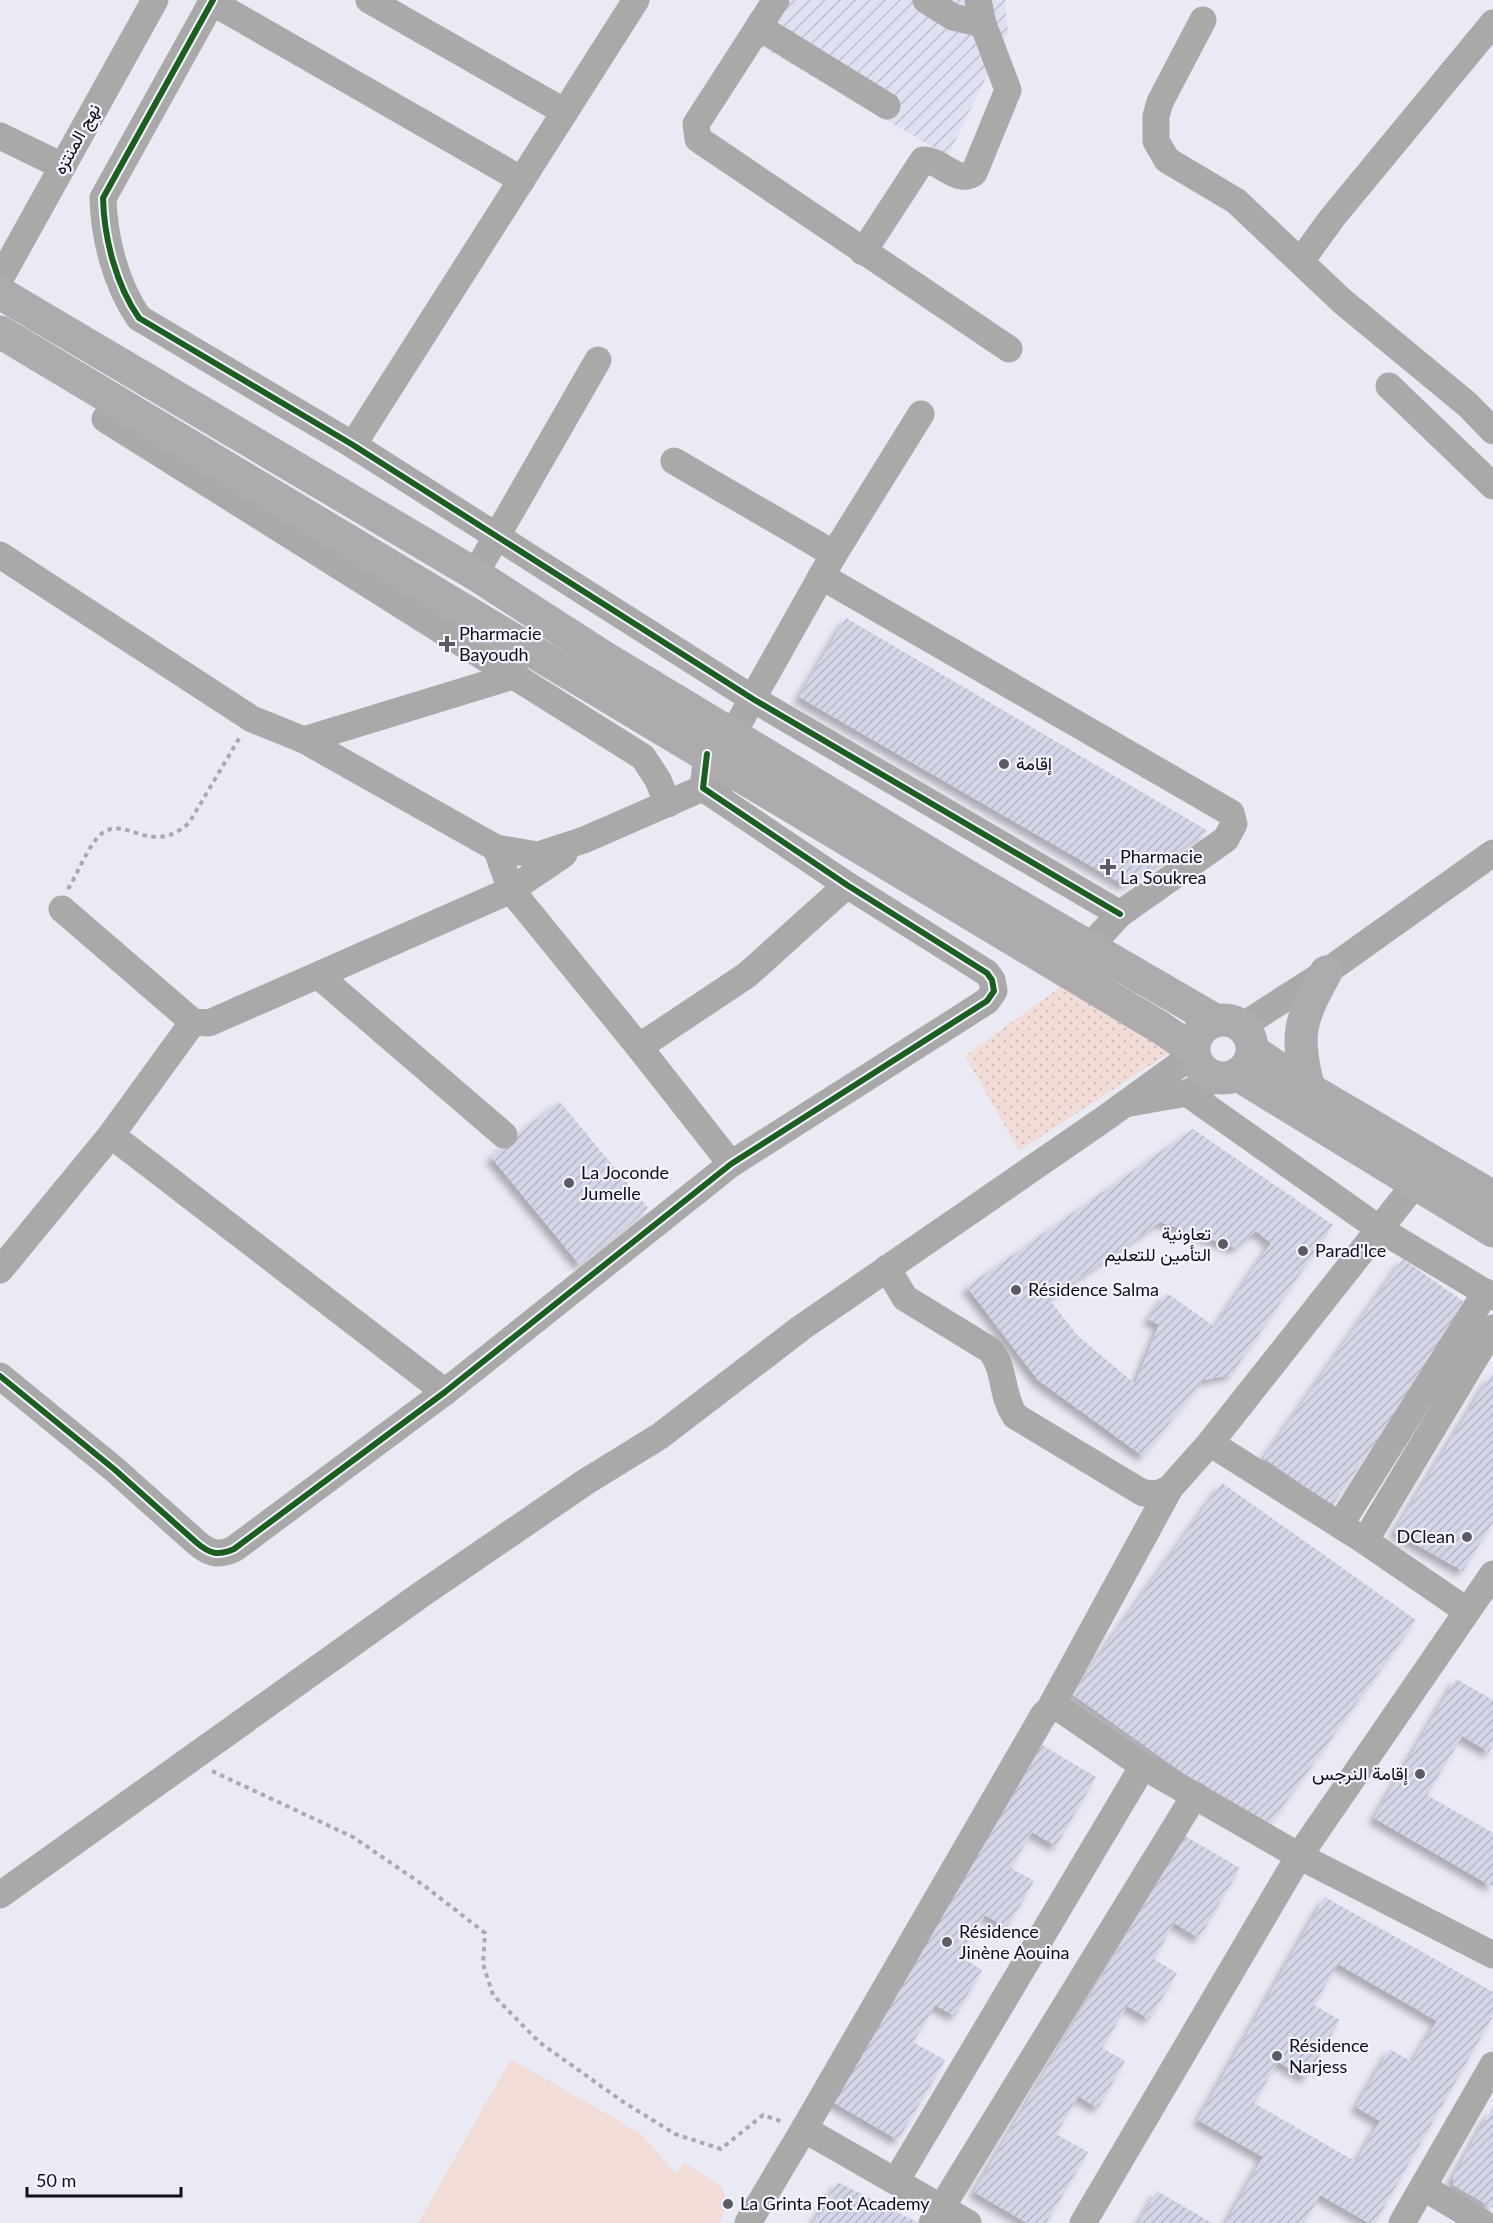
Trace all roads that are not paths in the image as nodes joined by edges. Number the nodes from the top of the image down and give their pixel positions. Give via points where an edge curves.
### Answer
1 (155, 0) edge
2 (369, 0) edge
3 (636, 0) edge
4 (776, 0) edge
5 (926, 0) edge
6 (212, 1) edge
7 (980, 12) edge
8 (1203, 20) dead end
9 (1493, 23) edge
10 (759, 27) junction
11 (887, 106) dead end
12 (565, 112) junction
13 (0, 136) edge
14 (62, 166) junction
15 (522, 180) junction
16 (862, 252) junction
17 (1301, 261) junction
18 (0, 279) edge
19 (0, 293) edge
20 (0, 332) edge
21 (1009, 349) dead end
22 (597, 360) dead end
23 (1389, 386) dead end
24 (921, 414) dead end
25 (105, 419) dead end
26 (1493, 431) edge
27 (353, 445) junction
28 (674, 461) dead end
29 (1493, 486) edge
30 (496, 537) junction
31 (0, 555) edge
32 (827, 565) junction
33 (475, 574) junction
34 (516, 675) junction
35 (753, 699) junction
36 (304, 740) junction
37 (719, 745) junction
38 (780, 762) junction
39 (748, 778) junction
40 (703, 788) junction
41 (668, 804) junction
42 (584, 840) junction
43 (496, 848) junction
44 (1493, 853) edge
45 (847, 885) junction
46 (511, 891) junction
47 (62, 909) road end
48 (1120, 914) junction
49 (1090, 946) junction
50 (1326, 972) junction
51 (319, 976) junction
52 (193, 1022) junction
53 (639, 1047) junction
54 (1233, 1050) junction
55 (1194, 1052) junction
56 (1309, 1089) junction
57 (1187, 1093) junction
58 (1125, 1104) junction
59 (111, 1135) junction
60 (504, 1135) dead end
61 (731, 1164) junction
62 (1415, 1184) junction
63 (1493, 1197) edge
64 (1381, 1230) junction
65 (1493, 1231) edge
66 (887, 1269) junction
67 (0, 1270) edge
68 (1489, 1294) edge
69 (1493, 1328) edge
70 (0, 1376) edge
71 (445, 1392) junction
72 (1210, 1443) junction
73 (1170, 1488) junction
74 (1340, 1525) junction
75 (1365, 1541) junction
76 (1493, 1574) edge
77 (1467, 1611) junction
78 (1049, 1710) junction
79 (1143, 1766) junction
80 (1195, 1795) junction
81 (1299, 1856) junction
82 (0, 1895) edge
83 (1493, 1954) edge
84 (1493, 2065) edge
85 (804, 2129) junction
86 (896, 2181) junction
87 (1423, 2187) junction
88 (937, 2215) edge
89 (748, 2223) edge
90 (968, 2223) edge
91 (1083, 2223) edge
92 (1402, 2223) edge
93 (1483, 2223) edge

1 - 14 street, نهج المنتزه
2 - 12 street
3 - 12 street
4 - 10 street
5 - 7 street via 953,17
6 - 15 street
6 - 27 street via 103,198 103,218 124,296 139,318
7 - 16 street via 1008,90 974,173 960,177 933,160 923,160
8 - 17 street via 1160,102 1156,141 1167,160 1236,201
9 - 17 street
10 - 11 street
10 - 16 street via 696,124 698,139
12 - 15 street
13 - 14 street
14 - 18 street, نهج المنتزه
15 - 27 street
16 - 21 street
17 - 26 street
19 - 33 main road
20 - 37 main road
22 - 30 street
23 - 29 street
24 - 32 street
25 - 34 street
27 - 30 street
28 - 32 street
30 - 33 street
30 - 35 street
31 - 36 street via 252,719
32 - 35 street
32 - 48 street via 1231,813 1234,824 1226,838
33 - 37 main road via 610,661
34 - 36 street
34 - 41 street via 643,757
35 - 37 street
35 - 48 street
36 - 43 street
37 - 38 main road
37 - 39 main road
37 - 40 street
38 - 39 street
38 - 49 main road
39 - 40 street
39 - 55 main road
40 - 41 street
40 - 45 street
41 - 42 street
42 - 43 street via 538,855
42 - 46 street
43 - 46 street
44 - 50 street
45 - 53 street via 747,975
45 - 61 street via 987,973 994,991 987,1001
46 - 51 street
46 - 53 street
47 - 52 street
48 - 49 street
49 - 54 main road
50 - 54 street
50 - 56 main road via 1304,1012 1300,1036 1300,1056
51 - 52 street via 209,1023
51 - 60 street
52 - 59 street
53 - 61 street
54 - 55 main road via 1199,1031
54 - 56 main road
54 - 57 street
54 - 62 main road
55 - 58 street
56 - 63 main road
57 - 58 street
57 - 64 street
58 - 66 street
59 - 67 street
59 - 71 street
61 - 71 street
62 - 64 street
62 - 65 main road
64 - 68 street
64 - 72 street
66 - 73 street via 906,1298 997,1357 1004,1397 1015,1416 1143,1493 1158,1494
66 - 82 street via 801,1328 660,1436 529,1521
68 - 74 street
69 - 75 street
70 - 71 street via 210,1553 223,1554
72 - 73 street
72 - 74 street
73 - 78 street
74 - 75 street
75 - 77 street
76 - 77 street
77 - 81 street
78 - 79 street via 1059,1708
78 - 85 street
79 - 80 street
79 - 86 street
80 - 81 street
80 - 88 street
81 - 83 street
81 - 91 street
84 - 87 street
85 - 86 street
85 - 89 street
86 - 88 street
87 - 92 street
87 - 93 street
88 - 90 street

